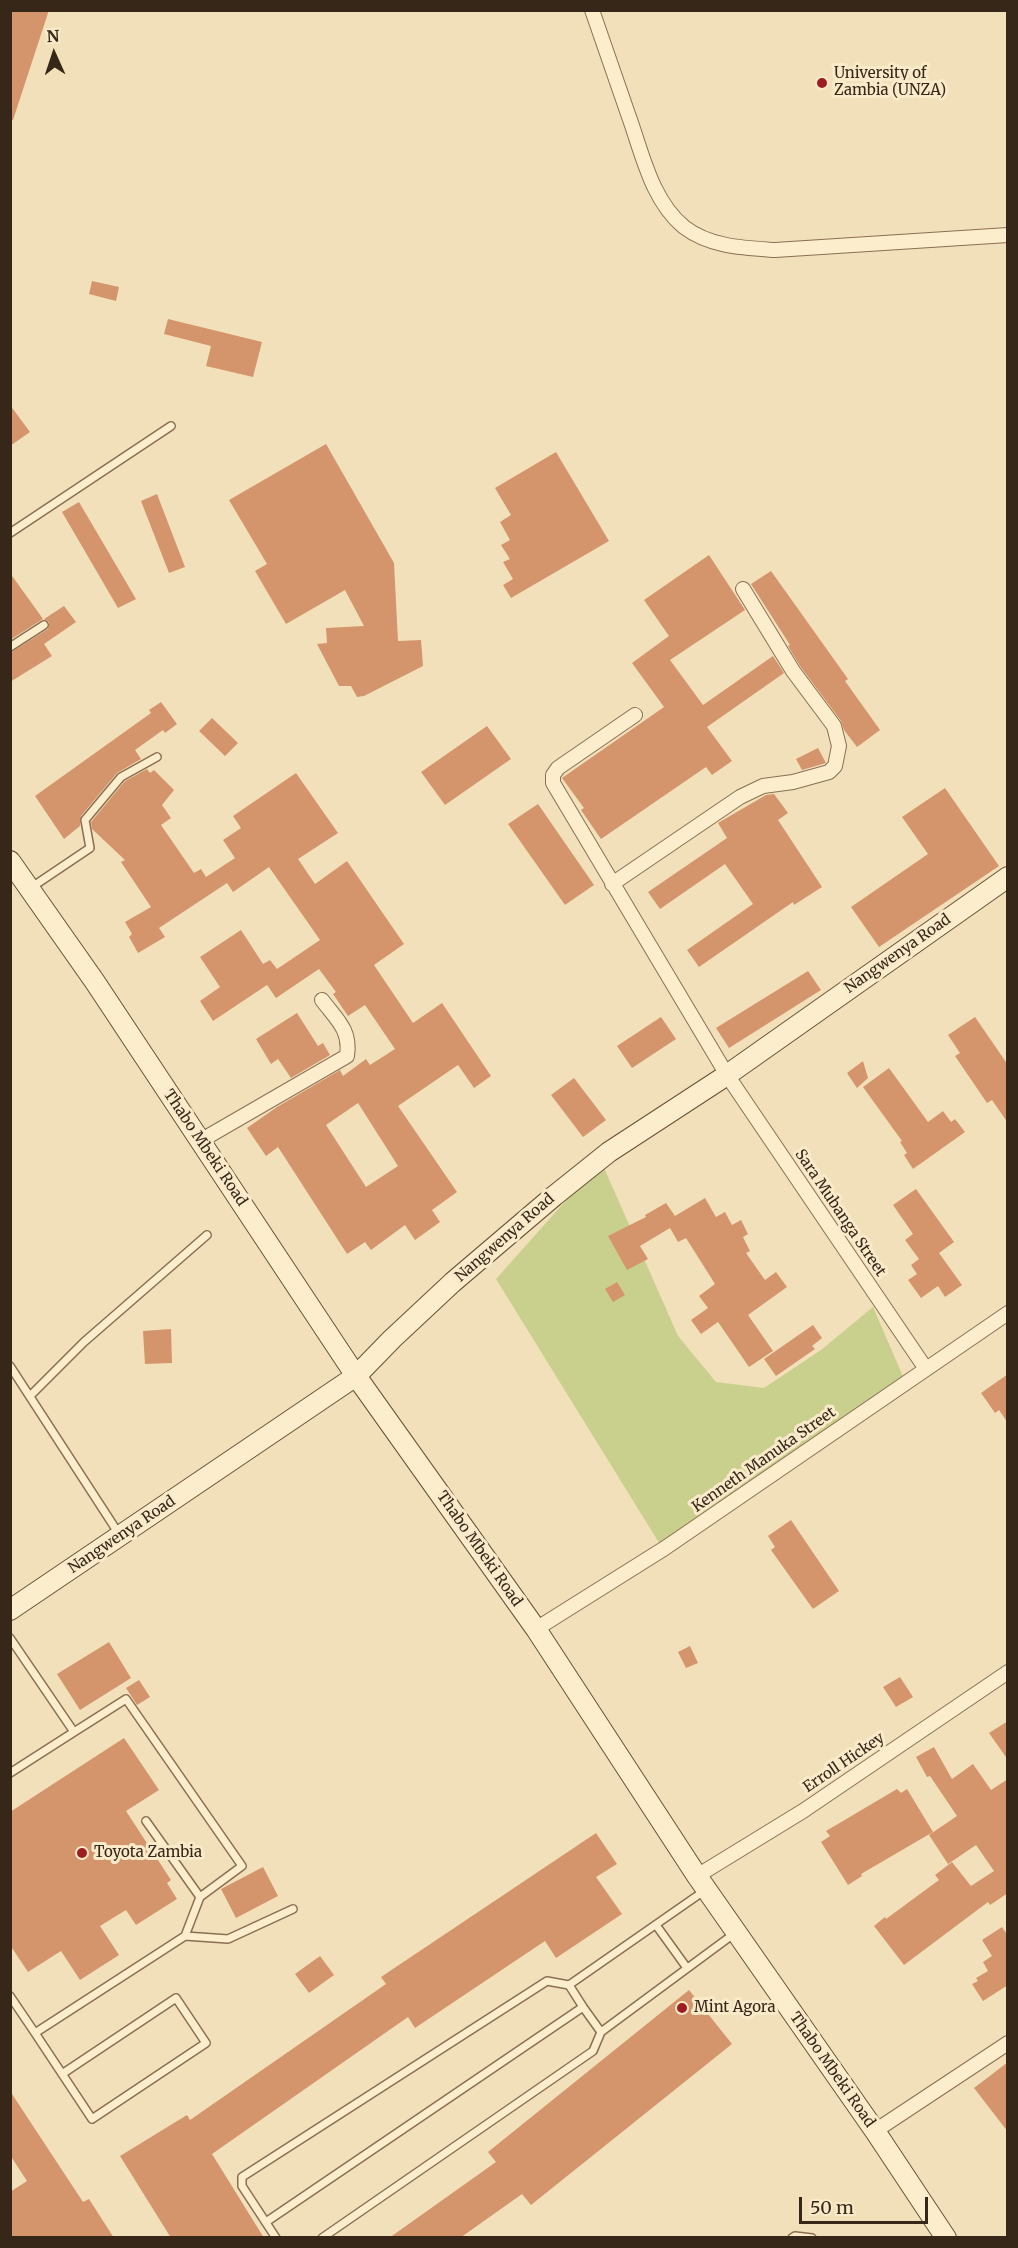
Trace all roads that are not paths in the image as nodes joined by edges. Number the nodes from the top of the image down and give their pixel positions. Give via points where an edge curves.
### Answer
1 (592, 10) edge
2 (1008, 236) edge
3 (171, 426) dead end
4 (10, 533) edge
5 (743, 589) dead end
6 (44, 625) dead end
7 (10, 647) edge
8 (635, 715) dead end
9 (157, 757) dead end
10 (10, 861) edge
11 (1008, 877) edge
12 (612, 884) junction
13 (30, 889) junction
14 (322, 1000) dead end
15 (727, 1075) junction
16 (200, 1141) junction
17 (207, 1235) dead end
18 (1008, 1313) edge
19 (10, 1366) edge
20 (926, 1369) junction
21 (356, 1376) junction
22 (31, 1395) junction
23 (120, 1537) junction
24 (10, 1610) edge
25 (537, 1629) junction
26 (10, 1638) edge
27 (1008, 1672) edge
28 (74, 1732) junction
29 (10, 1773) edge
30 (146, 1821) dead end
31 (702, 1883) junction
32 (200, 1897) junction
33 (293, 1909) dead end
34 (656, 1925) junction
35 (736, 1932) junction
36 (185, 1936) junction
37 (687, 1968) junction
38 (569, 1985) junction
39 (10, 1996) edge
40 (583, 2007) junction
41 (601, 2032) junction
42 (35, 2033) junction
43 (1008, 2043) edge
44 (62, 2074) junction
45 (875, 2131) junction
46 (266, 2222) junction
47 (276, 2238) edge
48 (322, 2238) edge
49 (792, 2238) edge
50 (812, 2238) edge
51 (946, 2238) edge

1 - 2 street via 654,186 671,213 705,240 738,248 775,250
3 - 4 lane
5 - 12 street via 793,671 834,726 839,747 835,766 829,772 763,786 740,796
6 - 7 lane
8 - 12 street, Sara Mubanga Street via 553,775 557,792
9 - 13 lane via 121,777 85,820 90,848
10 - 13 main road, Thabo Mbeki Road
11 - 15 main road, Nangwenya Road
12 - 15 street, Sara Mubanga Street
13 - 16 main road, Thabo Mbeki Road
14 - 16 street via 347,1033 347,1056
15 - 20 street, Sara Mubanga Street
15 - 21 main road, Nangwenya Road via 609,1152 554,1196 453,1282
16 - 21 main road, Thabo Mbeki Road
17 - 22 lane via 84,1342
18 - 20 street, Kenneth Manuka Street
19 - 22 lane
20 - 25 street, Kenneth Manuka Street via 665,1548
21 - 23 main road, Nangwenya Road
21 - 25 main road, Thabo Mbeki Road
22 - 23 lane
23 - 24 main road, Nangwenya Road
25 - 31 main road, Thabo Mbeki Road
26 - 28 lane
27 - 31 street, Erroll Hickey
28 - 29 lane
28 - 32 lane via 126,1700 242,1866
30 - 32 lane
31 - 34 lane
31 - 35 main road, Thabo Mbeki Road
32 - 36 lane
33 - 36 lane via 228,1939
34 - 37 lane
34 - 38 lane
35 - 37 lane
35 - 45 main road, Thabo Mbeki Road
36 - 42 lane
37 - 41 lane
38 - 40 lane
38 - 46 lane via 547,1981 242,2177 242,2187
39 - 42 lane
40 - 41 lane
40 - 46 lane
41 - 48 lane via 593,2051
42 - 44 lane
43 - 45 street
44 - 44 lane via 92,2119 206,2043 176,1998
45 - 51 main road, Thabo Mbeki Road
46 - 47 lane
49 - 50 lane

